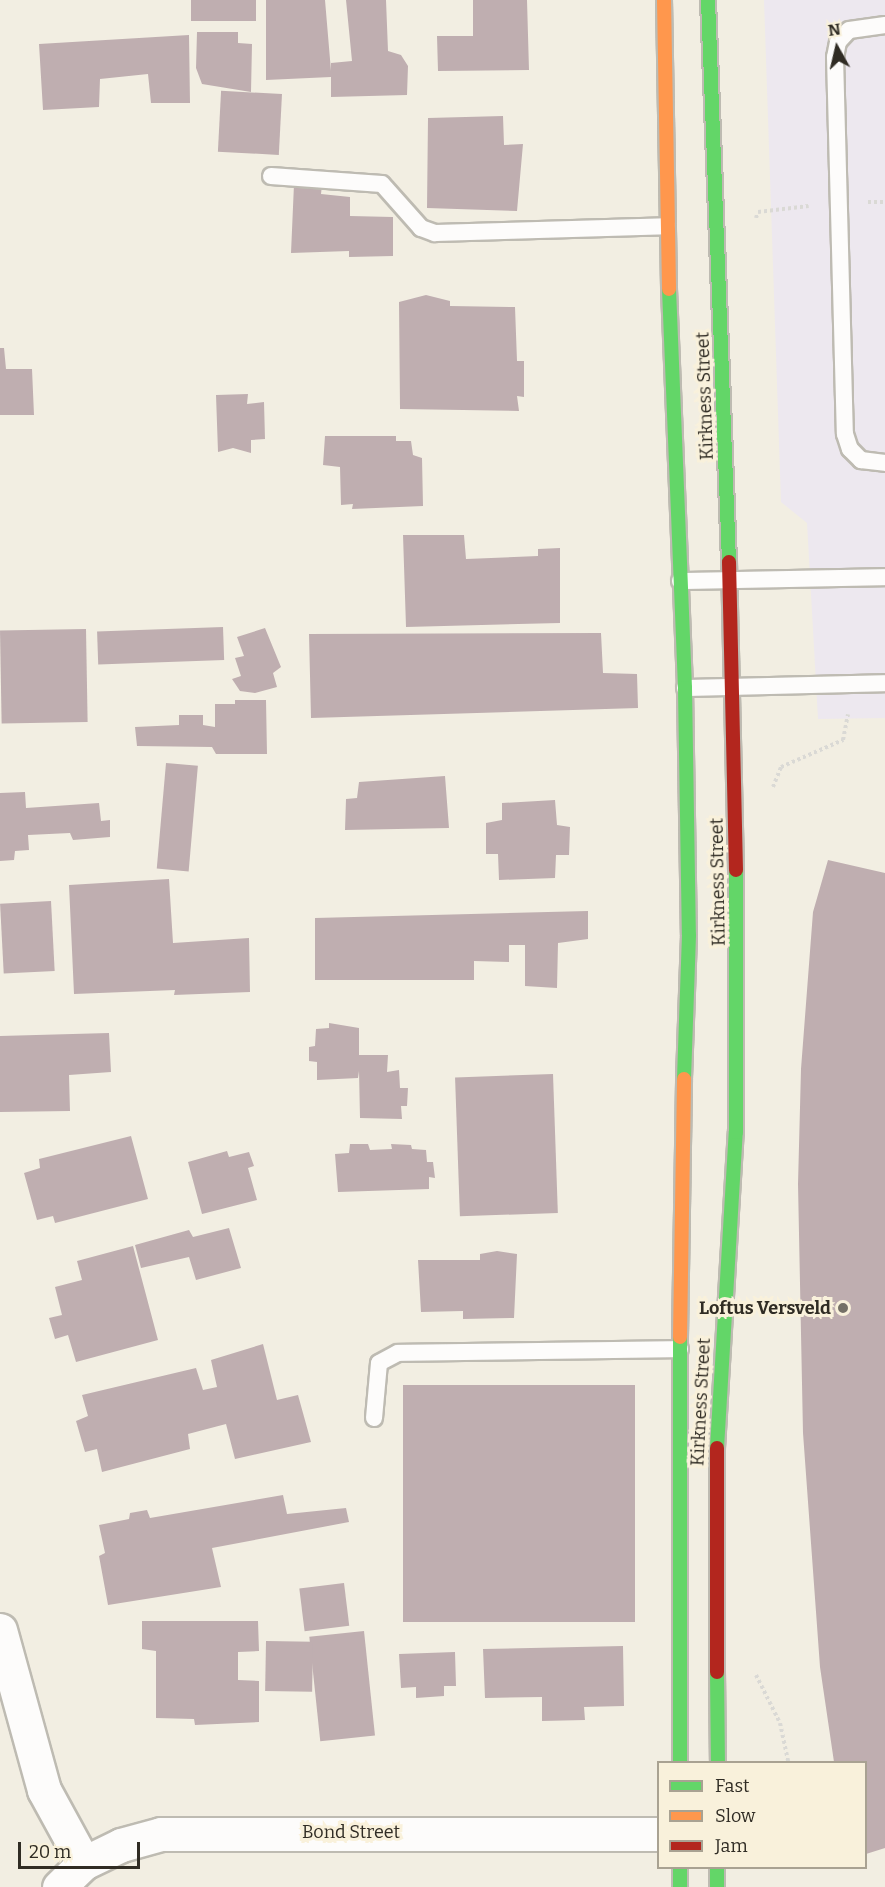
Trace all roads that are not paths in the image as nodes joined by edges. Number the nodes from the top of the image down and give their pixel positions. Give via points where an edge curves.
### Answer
1 (664, 0) edge
2 (708, 0) edge
3 (885, 25) edge
4 (271, 176) dead end
5 (667, 226) junction
6 (885, 463) edge
7 (885, 577) edge
8 (730, 580) junction
9 (680, 581) junction
10 (885, 683) edge
11 (732, 687) junction
12 (685, 688) junction
13 (680, 1217) junction
14 (696, 1280) dead end
15 (712, 1312) dead end
16 (723, 1329) junction
17 (680, 1349) junction
18 (707, 1352) dead end
19 (694, 1381) dead end
20 (374, 1418) dead end
21 (678, 1470) junction
22 (0, 1630) edge
23 (680, 1761) edge
24 (717, 1761) edge
25 (657, 1834) edge
26 (84, 1863) junction
27 (680, 1869) edge
28 (717, 1869) edge
29 (59, 1887) edge
30 (680, 1887) edge
31 (717, 1887) edge

1 - 5 street, Kirkness Street
2 - 8 street, Kirkness Street
3 - 6 lane via 849,30 838,42 834,57 846,434 850,449 861,460
4 - 5 lane via 382,184 421,228 435,233
5 - 9 street, Kirkness Street
7 - 8 lane
8 - 9 lane
8 - 11 street, Kirkness Street
9 - 12 street, Kirkness Street
10 - 11 lane
11 - 12 lane
11 - 16 street, Kirkness Street via 738,984 735,1132
12 - 13 street, Kirkness Street via 689,935
13 - 14 street
13 - 17 street, Kirkness Street
15 - 16 street
16 - 18 street
16 - 24 street, Kirkness Street via 716,1473
17 - 20 lane via 398,1353 379,1363
17 - 21 street, Kirkness Street
19 - 21 street
21 - 23 street, Kirkness Street
22 - 26 street via 44,1790
25 - 26 street, Bond Street via 203,1831 161,1834 121,1845
26 - 29 street, Bond Street
27 - 30 street
28 - 31 street

